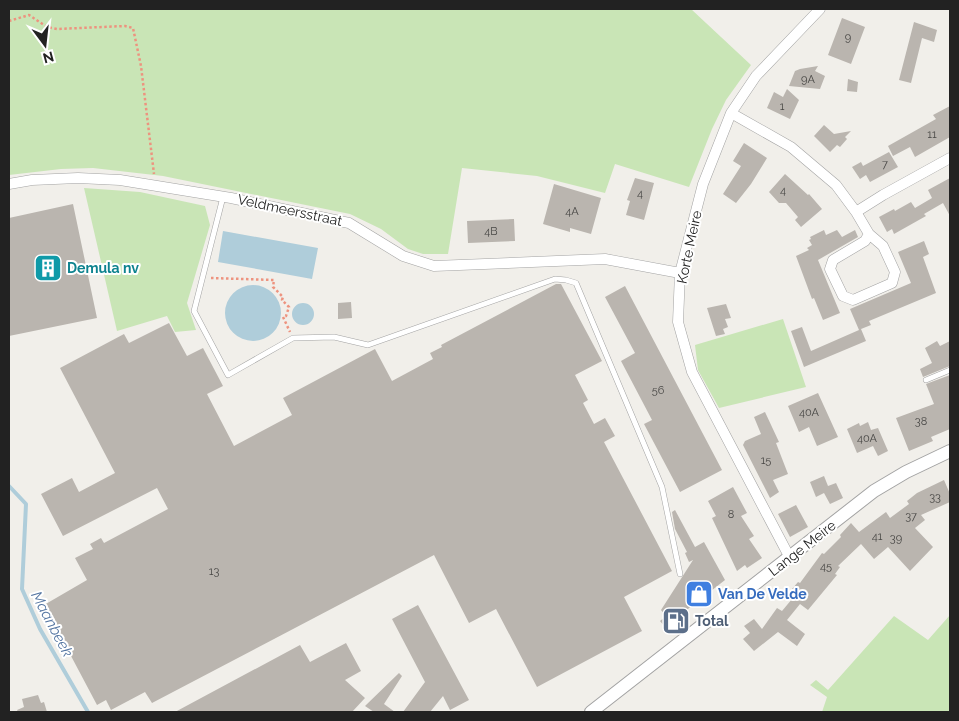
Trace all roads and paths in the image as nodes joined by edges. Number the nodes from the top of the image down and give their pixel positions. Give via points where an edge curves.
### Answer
1 (820, 9) edge
2 (9, 21) edge
3 (731, 113) junction
4 (950, 158) edge
5 (9, 184) edge
6 (155, 186) junction
7 (223, 196) junction
8 (856, 212) junction
9 (868, 234) junction
10 (680, 272) junction
11 (208, 278) dead end
12 (293, 338) junction
13 (950, 370) edge
14 (926, 380) dead end
15 (950, 451) edge
16 (790, 558) junction
17 (680, 574) dead end
18 (590, 712) edge

1 - 3 street, Korte Meire via 756,76
2 - 6 path via 29,15 57,29 133,28 142,66
3 - 8 street via 791,147 836,185
3 - 10 street, Korte Meire via 703,184
4 - 8 street
5 - 6 street, Veldmeersstraat via 78,178
6 - 7 street, Veldmeersstraat
7 - 10 street, Veldmeersstraat via 349,223 403,256 434,266 606,259
7 - 12 lane via 194,311 228,375
8 - 9 street
9 - 9 street via 865,241 833,260 830,268 843,296 853,300 892,283 895,272 883,246
10 - 16 street, Korte Meire via 678,322 692,372
11 - 12 path via 274,280 273,287 289,307 283,317
12 - 17 lane via 334,337 368,345 555,279 576,283 662,488
13 - 14 lane
15 - 16 street, Lange Meire via 874,491
16 - 18 street, Lange Meire

